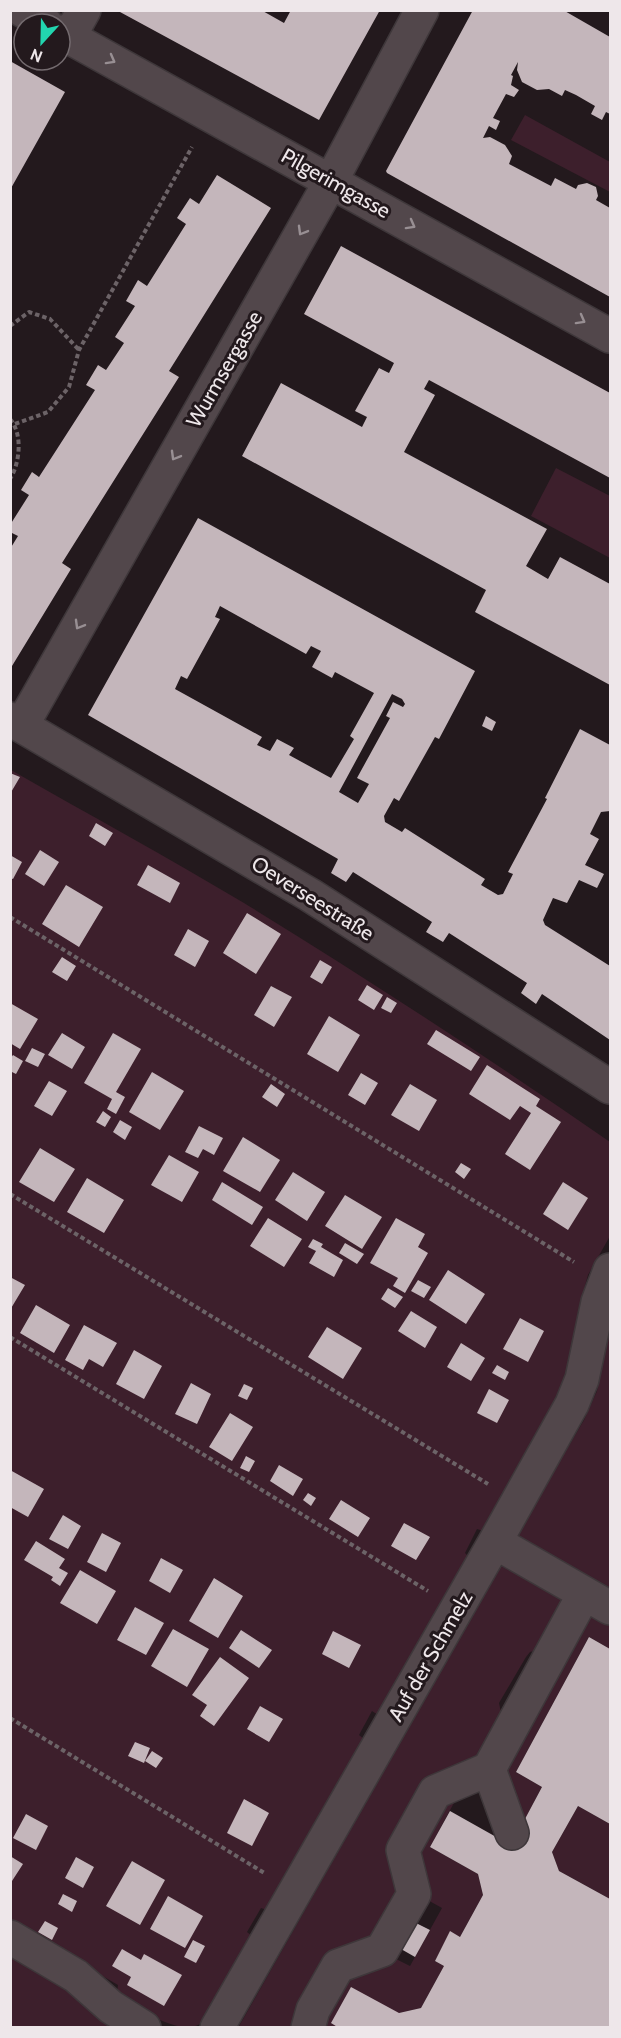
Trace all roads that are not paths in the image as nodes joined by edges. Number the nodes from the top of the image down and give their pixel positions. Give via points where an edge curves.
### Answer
1 (422, 10) edge
2 (72, 30) edge
3 (331, 181) junction
4 (610, 336) edge
5 (16, 722) edge
6 (610, 1087) edge
7 (608, 1276) edge
8 (495, 1542) junction
9 (597, 1601) edge
10 (489, 1769) junction
11 (512, 1833) dead end
12 (10, 1937) edge
13 (144, 2028) edge
14 (217, 2028) edge
15 (308, 2028) edge

1 - 3 street, Wurmsergasse
2 -> 3 street, Pilgerimgasse via 209,114
3 -> 4 street, Pilgerimgasse
3 -> 5 street, Wurmsergasse
5 - 6 street, Oeverseestraße via 310,895
7 - 8 street, Auf der Schmelz via 598,1302 582,1379 562,1424
8 - 9 street
8 - 14 street, Auf der Schmelz
9 - 10 street
10 - 11 street
10 - 15 street via 435,1792 403,1850 414,1894 382,1950 338,1966 313,2010
12 - 13 street via 76,1976 111,2007

